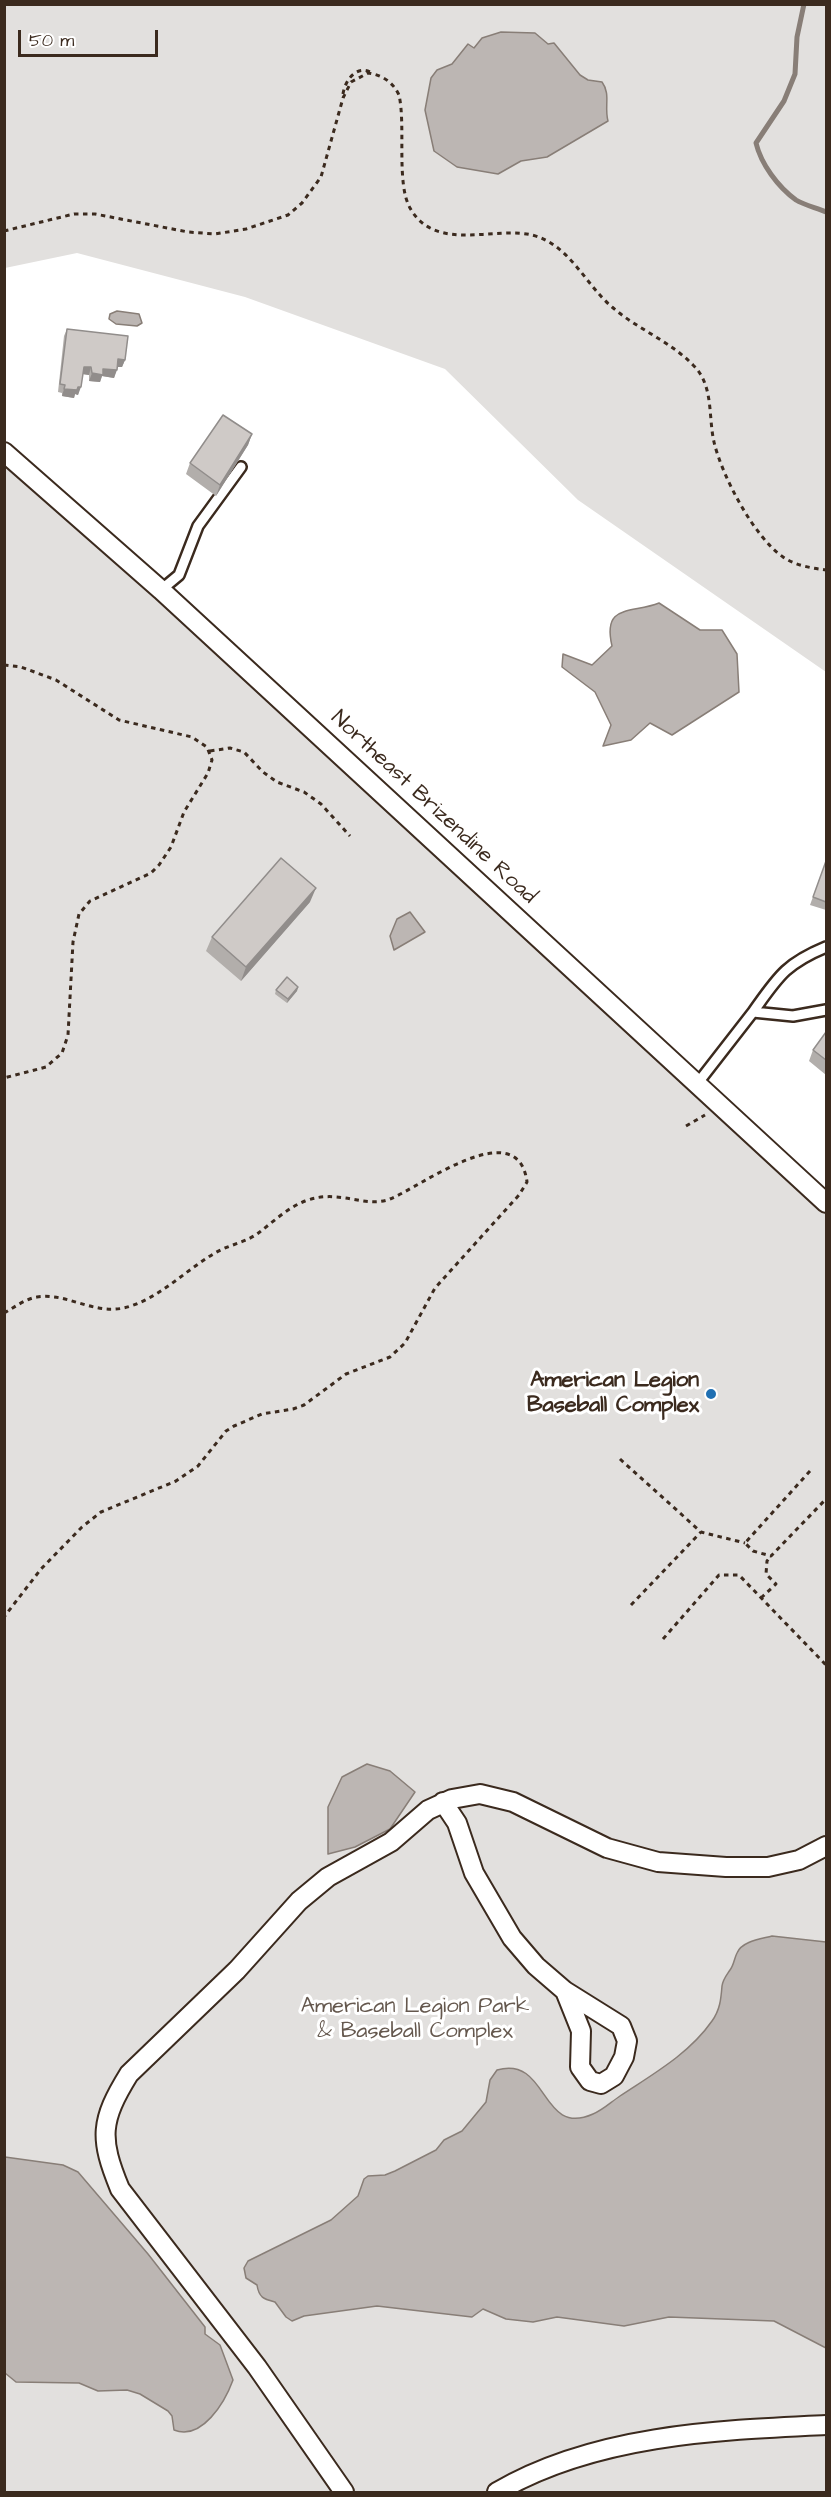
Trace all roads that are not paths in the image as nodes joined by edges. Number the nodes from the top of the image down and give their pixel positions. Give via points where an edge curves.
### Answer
1 (4, 452) edge
2 (241, 467) edge
3 (161, 590) junction
4 (826, 947) edge
5 (826, 1010) edge
6 (753, 1012) junction
7 (697, 1084) junction
8 (826, 1203) edge
9 (443, 1802) junction
10 (826, 1846) edge
11 (566, 1991) junction
12 (826, 2425) edge
13 (344, 2493) edge
14 (497, 2493) edge

1 - 3 street, Northeast Brizendine Road
2 - 3 lane via 198,526 178,575
3 - 7 street, Northeast Brizendine Road
4 - 6 lane via 804,956 780,974
5 - 6 lane via 793,1016
6 - 7 lane
7 - 8 street, Northeast Brizendine Road
9 - 10 street via 480,1794 496,1797 607,1848 658,1862 768,1867 800,1860
9 - 11 street via 457,1823 474,1873 492,1907 536,1966
9 - 13 street via 391,1842 328,1877 299,1901 237,1970 129,2074 104,2126 107,2157 120,2188 257,2367
11 - 11 street via 621,2026 627,2041 614,2076 601,2084 590,2081 580,2067 581,2031
12 - 14 street via 645,2442 575,2458

